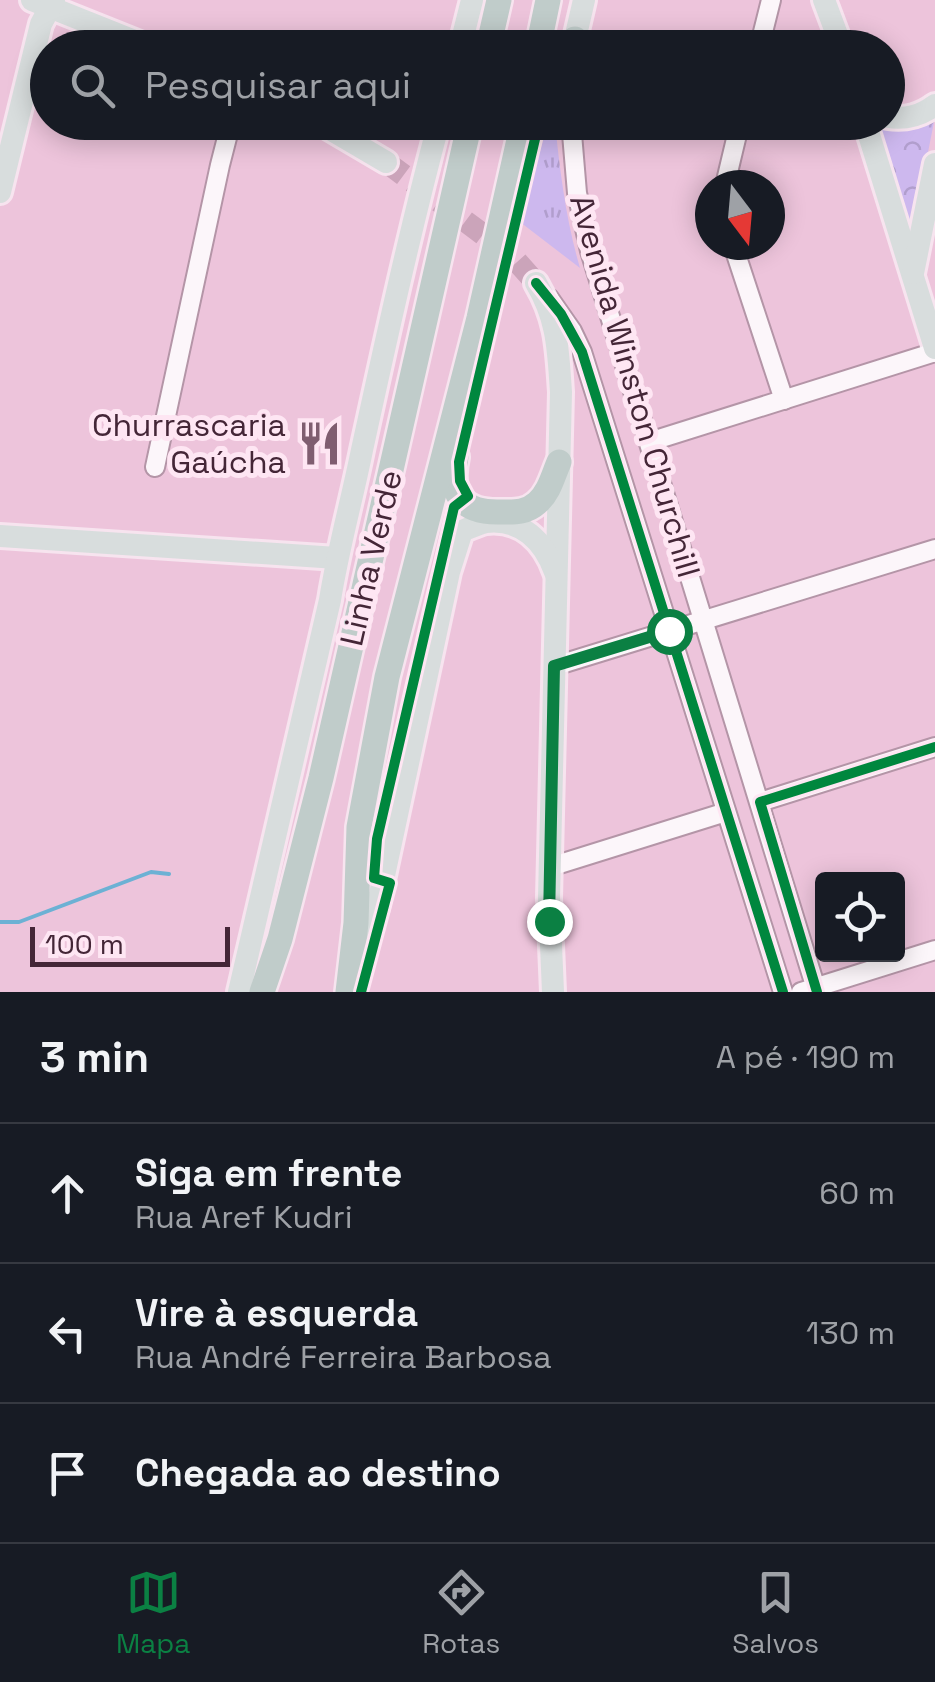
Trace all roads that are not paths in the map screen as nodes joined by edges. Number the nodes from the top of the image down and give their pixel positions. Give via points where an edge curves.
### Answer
1 (472, 0) edge
2 (481, 0) edge
3 (499, 0) edge
4 (548, 0) edge
5 (584, 0) edge
6 (772, 0) edge
7 (824, 0) edge
8 (45, 2) edge
9 (40, 30) edge
10 (110, 30) edge
11 (464, 30) edge
12 (479, 30) edge
13 (492, 30) edge
14 (542, 30) edge
15 (577, 30) edge
16 (764, 30) edge
17 (835, 30) edge
18 (30, 69) edge
19 (935, 105) edge
20 (905, 120) edge
21 (227, 140) edge
22 (349, 140) edge
23 (434, 140) edge
24 (466, 140) edge
25 (519, 140) edge
26 (526, 140) edge
27 (573, 140) edge
28 (736, 140) edge
29 (871, 140) edge
30 (386, 162) tunnel mouth
31 (935, 164) edge
32 (514, 165) junction
33 (729, 170) edge
34 (0, 192) edge
35 (738, 260) edge
36 (913, 276) junction
37 (536, 283) joint
38 (479, 318) junction
39 (935, 350) edge
40 (784, 400) junction
41 (649, 442) junction
42 (559, 462) junction
43 (156, 466) dead end
44 (0, 536) edge
45 (935, 549) edge
46 (337, 558) junction
47 (556, 575) junction
48 (703, 620) junction
49 (669, 631) junction
50 (554, 666) junction
51 (935, 747) edge
52 (760, 802) junction
53 (726, 812) junction
54 (550, 866) junction
55 (935, 950) edge
56 (811, 990) edge
57 (238, 992) edge
58 (262, 992) edge
59 (348, 992) edge
60 (553, 992) edge
61 (783, 992) edge

1 - 11 main road
2 - 12 highway
3 - 13 highway
4 - 14 highway
5 - 15 main road
6 - 16 street
7 - 17 main road
8 - 9 main road
8 - 10 main road
18 - 34 main road
19 - 20 main road
21 - 43 street
22 - 30 main road
23 - 46 main road
24 - 58 highway, Linha Verde via 321,778
25 - 32 highway, Linha Verde
26 - 32 highway
27 - 41 street, Avenida Winston Churchill via 587,239
28 - 33 street
29 - 36 main road
31 - 36 main road
32 - 38 highway, Linha Verde
35 - 40 street
36 - 39 main road
37 - 42 main road via 559,342
37 - 49 street, Avenida Winston Churchill via 582,352
38 - 42 highway via 482,340 453,469 457,494 466,506 485,512 521,512 546,494
38 - 59 highway, Linha Verde via 387,676 363,797
39 - 40 street
40 - 41 street
41 - 48 street, Avenida Winston Churchill
42 - 47 main road
44 - 46 main road
45 - 48 street
46 - 57 main road
47 - 50 main road
47 - 59 main road via 532,534 485,522 462,531 377,908
48 - 49 street
48 - 52 street, Avenida Winston Churchill
49 - 50 street
49 - 53 street, Avenida Winston Churchill
50 - 54 main road
51 - 52 street
52 - 56 street, Avenida Winston Churchill
53 - 54 street
53 - 61 street, Avenida Winston Churchill
54 - 60 main road
55 - 56 street

